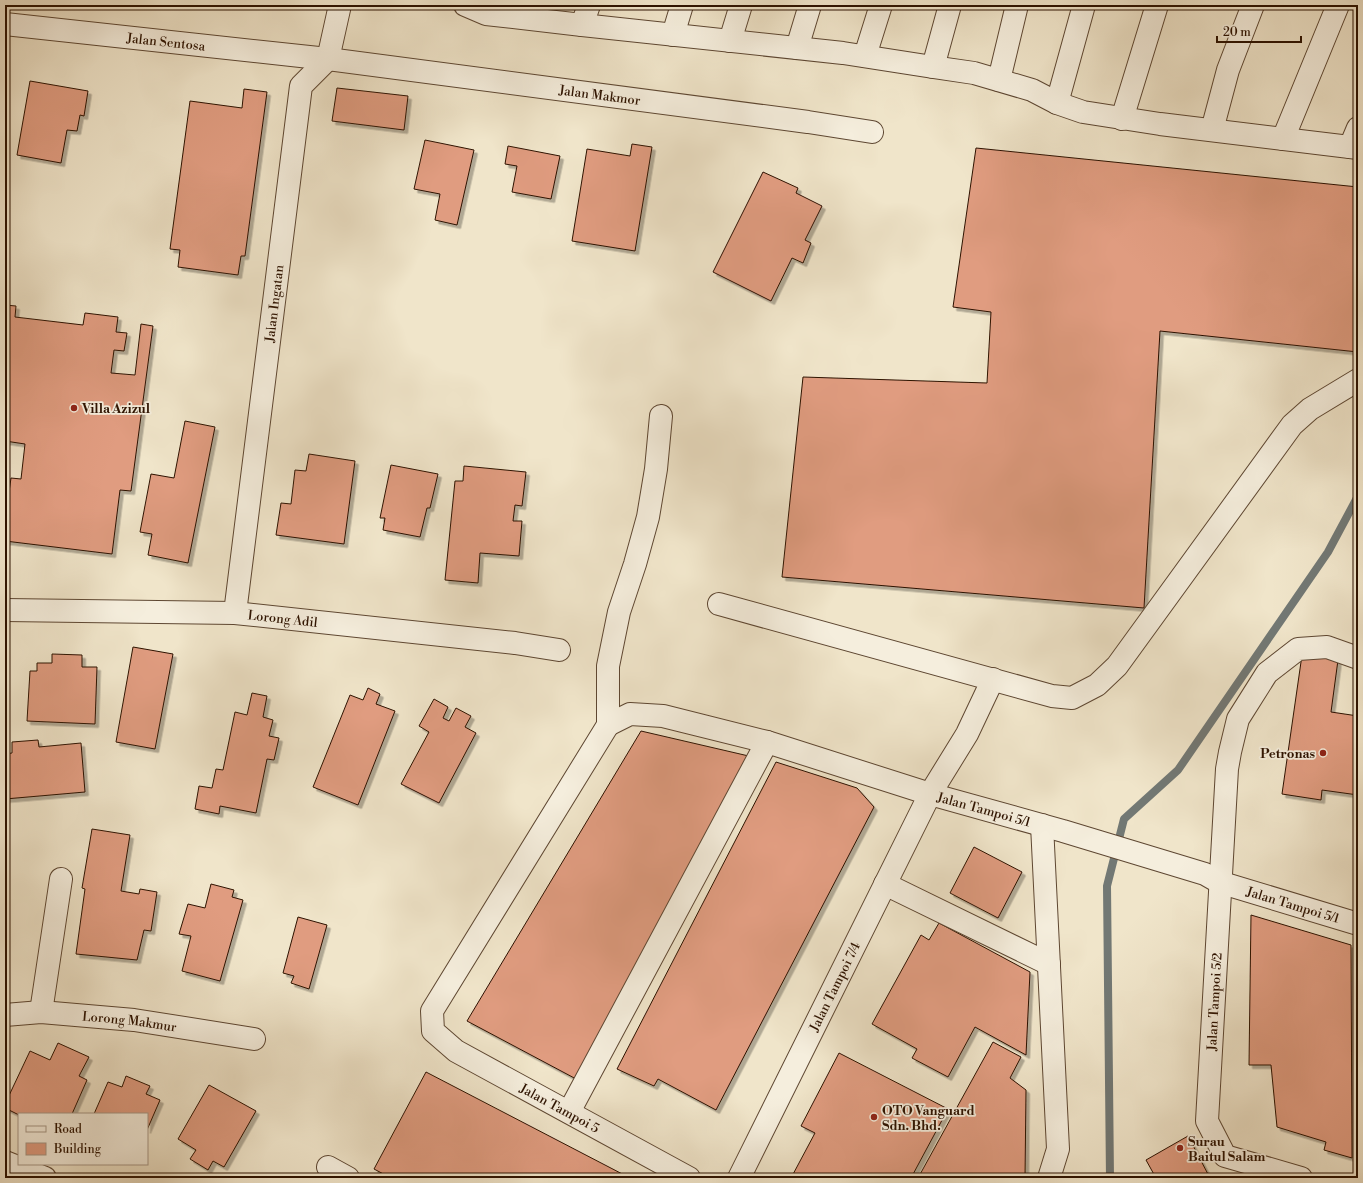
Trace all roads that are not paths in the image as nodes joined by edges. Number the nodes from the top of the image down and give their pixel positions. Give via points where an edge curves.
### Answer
1 (340, 5) edge
2 (465, 5) edge
3 (682, 5) edge
4 (741, 5) edge
5 (810, 5) edge
6 (881, 5) edge
7 (950, 5) edge
8 (1017, 5) edge
9 (1084, 5) edge
10 (1157, 5) edge
11 (1253, 5) edge
12 (1338, 5) edge
13 (521, 12) edge
14 (586, 15) edge
15 (5, 24) edge
16 (673, 35) junction
17 (730, 41) junction
18 (797, 48) junction
19 (865, 56) junction
20 (328, 59) junction
21 (933, 67) junction
22 (999, 80) junction
23 (1057, 103) junction
24 (1122, 119) junction
25 (1212, 130) junction
26 (872, 132) dead end
27 (1283, 139) junction
28 (1355, 141) edge
29 (1358, 380) edge
30 (661, 416) dead end
31 (718, 604) dead end
32 (5, 610) edge
33 (235, 613) junction
34 (559, 650) dead end
35 (1358, 658) edge
36 (993, 679) junction
37 (608, 725) junction
38 (767, 742) junction
39 (930, 794) junction
40 (1053, 828) junction
41 (1212, 878) junction
42 (61, 879) dead end
43 (885, 884) junction
44 (1358, 924) edge
45 (1049, 964) junction
46 (41, 1012) junction
47 (5, 1015) edge
48 (254, 1039) dead end
49 (569, 1112) junction
50 (5, 1162) edge
51 (328, 1167) dead end
52 (45, 1178) edge
53 (348, 1178) edge
54 (689, 1178) edge
55 (739, 1178) edge
56 (1049, 1178) edge
57 (1300, 1178) edge

1 - 20 street
2 - 13 street via 486,14
3 - 16 street
4 - 17 street
5 - 18 street
6 - 19 street
7 - 21 street
8 - 22 street
9 - 23 street
10 - 24 street
11 - 25 street via 1228,70
12 - 27 street
13 - 14 street
14 - 16 street
15 - 20 street, Jalan Sentosa
16 - 17 street
17 - 18 street
18 - 19 street
19 - 21 street
20 - 26 street, Jalan Makmor
20 - 33 street, Jalan Ingatan via 301,86
21 - 22 street via 974,73
22 - 23 street via 1032,90
23 - 24 street via 1083,112
24 - 25 street
25 - 27 street
27 - 28 street
29 - 36 street via 1310,409 1292,425 1117,666 1097,685 1072,698 1052,696
30 - 37 street via 648,517 619,612 608,666
31 - 36 street
32 - 33 street, Lorong Adil
33 - 34 street, Lorong Adil
35 - 41 street, Jalan Tampoi 5/2 via 1327,647 1298,649 1267,673 1238,719 1227,769
36 - 39 street, Jalan Tampoi 7/4 via 967,734
37 - 38 street, Jalan Tampoi 5/1 via 630,714 662,716
37 - 49 street, Jalan Tampoi 5 via 432,1011 433,1031 456,1051
38 - 39 street, Jalan Tampoi 5/1
38 - 49 street
39 - 40 street, Jalan Tampoi 5/1
39 - 43 street, Jalan Tampoi 7/4
40 - 41 street, Jalan Tampoi 5/1
40 - 45 street
41 - 44 street, Jalan Tampoi 5/1
41 - 57 street, Jalan Tampoi 5/2 via 1207,1122 1225,1156
42 - 46 street
43 - 45 street
43 - 55 street, Jalan Tampoi 7/4
45 - 56 street via 1058,1149
46 - 47 street, Lorong Makmur
46 - 48 street, Lorong Makmur via 134,1020
49 - 54 street, Jalan Tampoi 5
50 - 52 street
51 - 53 street

